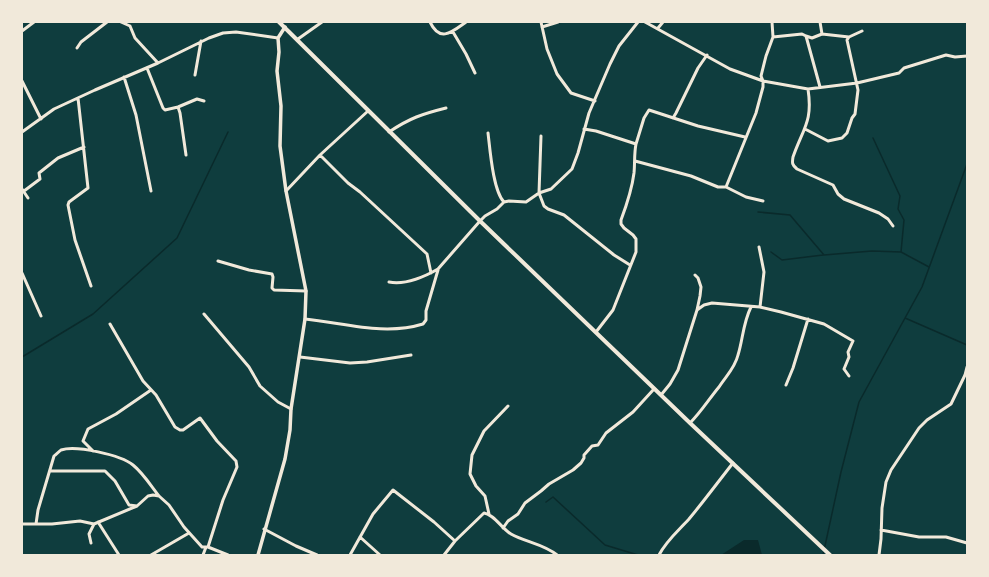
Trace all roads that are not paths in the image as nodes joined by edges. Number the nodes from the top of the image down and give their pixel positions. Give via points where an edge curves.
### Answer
1 (34, 22) edge
2 (107, 22) edge
3 (121, 22) edge
4 (134, 22) edge
5 (279, 22) edge
6 (322, 22) edge
7 (430, 22) edge
8 (466, 22) edge
9 (541, 22) edge
10 (558, 22) edge
11 (638, 22) edge
12 (645, 22) edge
13 (663, 22) edge
14 (772, 22) edge
15 (820, 22) edge
16 (130, 26) junction
17 (285, 27) junction
18 (542, 28) junction
19 (658, 28) junction
20 (22, 31) edge
21 (862, 31) dead end
22 (453, 32) junction
23 (822, 34) junction
24 (806, 36) junction
25 (773, 37) junction
26 (848, 37) junction
27 (278, 38) junction
28 (298, 39) junction
29 (201, 41) junction
30 (77, 48) dead end
31 (707, 55) junction
32 (967, 56) edge
33 (158, 63) junction
34 (147, 68) junction
35 (475, 73) dead end
36 (195, 75) dead end
37 (124, 77) junction
38 (22, 81) edge
39 (764, 81) junction
40 (857, 83) junction
41 (820, 87) junction
42 (808, 89) junction
43 (78, 98) junction
44 (204, 101) dead end
45 (595, 101) junction
46 (178, 107) junction
47 (446, 108) dead end
48 (368, 111) junction
49 (673, 118) junction
50 (41, 119) junction
51 (584, 129) junction
52 (805, 129) junction
53 (22, 132) edge
54 (390, 132) junction
55 (488, 133) dead end
56 (540, 136) dead end
57 (745, 137) junction
58 (636, 144) junction
59 (84, 147) junction
60 (186, 155) dead end
61 (320, 155) junction
62 (635, 161) junction
63 (726, 187) junction
64 (23, 190) edge
65 (151, 190) dead end
66 (286, 191) junction
67 (539, 193) junction
68 (28, 198) dead end
69 (763, 201) dead end
70 (504, 202) junction
71 (480, 221) junction
72 (893, 226) dead end
73 (759, 247) dead end
74 (218, 261) dead end
75 (630, 265) junction
76 (438, 269) junction
77 (22, 273) edge
78 (431, 273) junction
79 (695, 275) dead end
80 (389, 282) dead end
81 (91, 286) dead end
82 (306, 291) junction
83 (751, 307) junction
84 (760, 307) junction
85 (697, 310) junction
86 (204, 314) dead end
87 (41, 316) dead end
88 (305, 319) junction
89 (808, 319) junction
90 (110, 324) dead end
91 (596, 332) junction
92 (411, 355) dead end
93 (300, 357) junction
94 (967, 367) edge
95 (966, 375) edge
96 (849, 376) dead end
97 (786, 385) dead end
98 (654, 389) junction
99 (151, 390) junction
100 (661, 395) junction
101 (508, 406) dead end
102 (291, 409) junction
103 (690, 423) junction
104 (93, 451) junction
105 (733, 463) junction
106 (50, 471) junction
107 (158, 496) junction
108 (137, 506) junction
109 (489, 514) junction
110 (98, 522) junction
111 (22, 524) edge
112 (36, 524) junction
113 (94, 524) junction
114 (503, 528) junction
115 (264, 529) junction
116 (881, 530) junction
117 (189, 533) junction
118 (360, 537) junction
119 (456, 541) junction
120 (91, 543) dead end
121 (967, 543) edge
122 (207, 547) junction
123 (447, 552) junction
124 (120, 555) edge
125 (150, 555) edge
126 (203, 555) edge
127 (228, 555) edge
128 (258, 555) edge
129 (317, 555) edge
130 (350, 555) edge
131 (380, 555) edge
132 (444, 555) edge
133 (450, 555) edge
134 (557, 555) edge
135 (659, 555) edge
136 (830, 555) edge
137 (879, 555) edge

1 - 20 street
2 - 30 street
3 - 16 street
4 - 16 street
5 - 17 main road
6 - 28 street
7 - 22 street via 439,34
8 - 22 street
9 - 18 street
10 - 18 street
11 - 45 street via 618,46
12 - 19 street
13 - 19 street
14 - 25 street
15 - 23 street
16 - 33 street via 135,38
17 - 27 street
17 - 28 main road
18 - 45 street via 551,62 567,89 571,93
19 - 31 street
21 - 26 street
22 - 35 street
23 - 24 street via 812,38
23 - 26 street
24 - 25 street via 802,34
24 - 41 street
25 - 39 street via 761,76
26 - 40 street
27 - 29 street via 230,32
27 - 66 street via 280,146
28 - 48 main road
29 - 33 street
29 - 36 street
31 - 39 street via 730,69
31 - 49 street
32 - 40 street via 946,56 904,68 899,73
33 - 34 street
34 - 37 street
34 - 46 street via 163,108 165,110
37 - 43 street
37 - 65 street via 136,114
38 - 50 street
39 - 42 street
39 - 57 street via 756,112
40 - 41 street
40 - 52 street via 855,114 847,134 842,138 828,140
41 - 42 street
42 - 52 street via 810,110
43 - 50 street via 54,109
43 - 59 street
44 - 46 street via 198,98
45 - 51 street
46 - 60 street
47 - 54 street via 405,121
48 - 54 main road
48 - 61 street
49 - 57 street
49 - 58 street via 652,110 647,112
50 - 53 street
51 - 58 street
51 - 67 street via 572,169 551,189
52 - 72 street via 796,148 793,166 833,185 844,199 879,213
54 - 71 main road
55 - 70 street via 494,175 500,198
56 - 67 street
57 - 63 street
58 - 62 street
59 - 64 street via 58,158 39,173 38,181
59 - 81 street via 88,188 68,205 75,240
61 - 66 street
61 - 78 street via 427,254
62 - 63 street via 691,176 718,187
62 - 75 street via 631,189 621,220 621,224 633,235 637,244
63 - 69 street via 746,197
64 - 68 street
66 - 82 street
67 - 70 street via 526,202
67 - 75 street via 544,206 564,215
70 - 71 street
71 - 76 street
71 - 91 main road
73 - 84 street via 764,272
74 - 82 street via 272,274 274,290
75 - 91 street via 613,310
76 - 78 street
76 - 88 street via 423,324 387,330
77 - 87 street
78 - 80 street via 396,284
79 - 85 street via 701,287
82 - 88 street
83 - 84 street
83 - 85 street via 712,303
83 - 103 street via 733,368 702,411
84 - 89 street
85 - 100 street via 678,370
86 - 102 street via 245,362 260,386 278,402
88 - 93 street
89 - 96 street via 824,324 853,341 844,369
89 - 97 street
90 - 99 street via 143,381
91 - 98 main road
92 - 93 street via 350,363
93 - 102 street
94 - 95 street
95 - 116 street via 951,404 919,428 891,470 886,482
98 - 100 main road
98 - 114 street via 633,412 606,433 598,445 592,446 581,463 525,503 518,514
99 - 104 street via 88,429 83,441
99 - 122 street via 160,400 175,427 183,430 200,418 236,461 235,473
100 - 103 main road
101 - 109 street via 484,430 472,455 470,474 485,496
102 - 115 street via 286,459
103 - 105 main road
104 - 106 street via 62,450 54,456
104 - 107 street via 116,456 132,465
105 - 135 street via 688,521 665,544
105 - 136 main road
106 - 108 street via 105,470 115,481 129,505
106 - 112 street
107 - 108 street via 148,496
107 - 117 street via 169,505
108 - 110 street
109 - 114 street
109 - 119 street via 484,513
110 - 113 street
110 - 124 street
111 - 112 street
112 - 113 street via 80,521
113 - 120 street via 89,534
114 - 134 street via 512,535
115 - 128 street
115 - 129 street
116 - 121 street via 919,537 946,537
116 - 137 street
117 - 122 street via 202,547
117 - 125 street
118 - 119 street via 393,490
118 - 130 street
118 - 131 street
119 - 123 street
122 - 126 street
122 - 127 street
123 - 132 street
123 - 133 street

